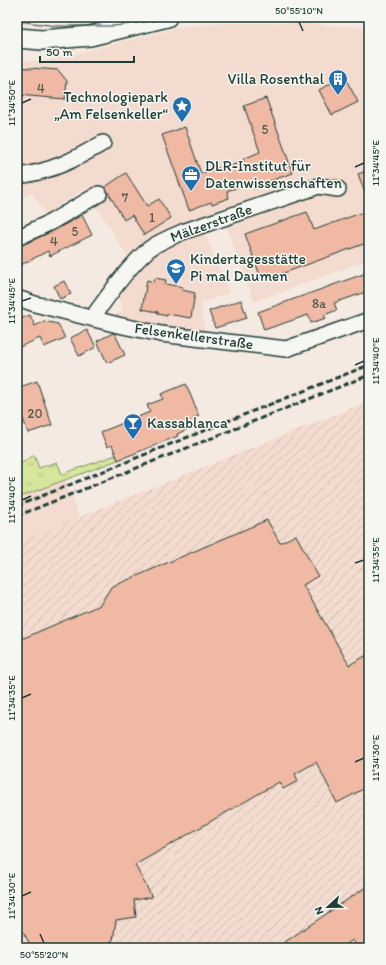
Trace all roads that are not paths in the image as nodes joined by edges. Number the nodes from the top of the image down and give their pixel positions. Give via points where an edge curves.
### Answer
1 (167, 17) edge
2 (17, 38) edge
3 (103, 143) dead end
4 (17, 176) edge
5 (338, 189) dead end
6 (98, 194) dead end
7 (17, 238) edge
8 (17, 298) edge
9 (92, 318) junction
10 (369, 320) edge

1 - 2 main road via 90,36 42,40
3 - 4 street via 67,163 36,174
5 - 9 street, Mälzerstraße via 319,186 185,230 166,239 150,249 129,270
6 - 7 street
8 - 9 street, Felsenkellerstraße
9 - 10 street, Felsenkellerstraße via 161,334 286,349

